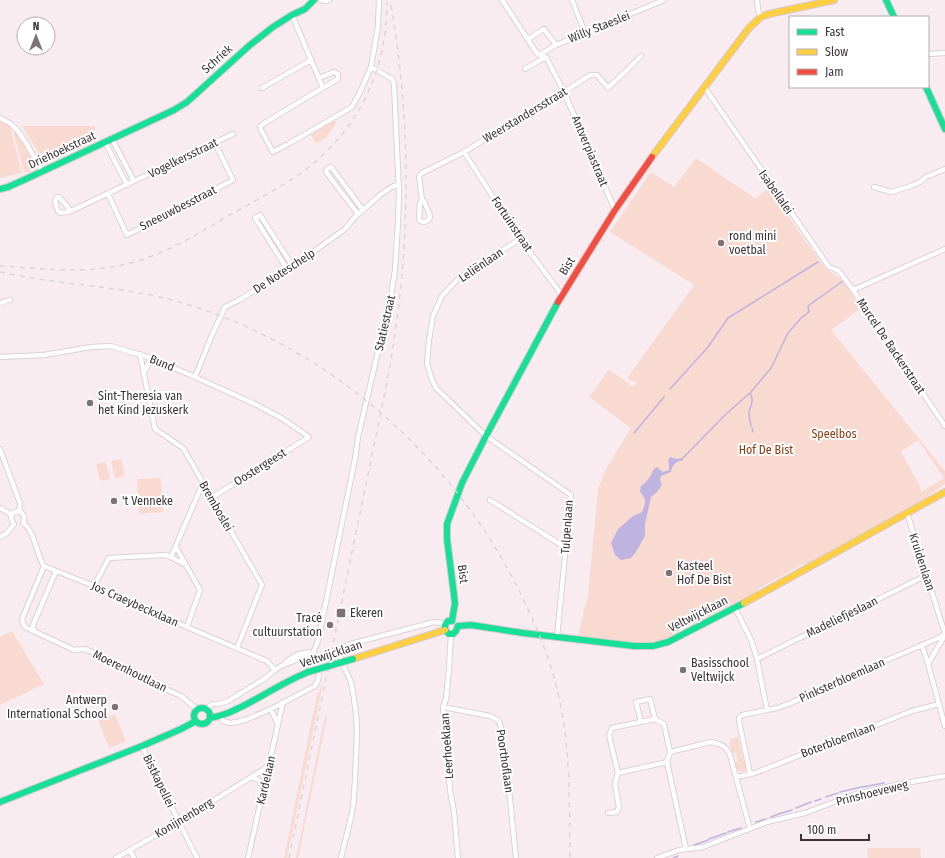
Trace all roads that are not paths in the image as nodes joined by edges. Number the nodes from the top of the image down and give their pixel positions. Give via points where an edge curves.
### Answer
1 (314, 0) edge
2 (321, 0) edge
3 (329, 0) edge
4 (379, 0) edge
5 (502, 0) edge
6 (572, 0) edge
7 (664, 0) edge
8 (757, 0) edge
9 (834, 0) edge
10 (886, 0) edge
11 (292, 15) junction
12 (894, 16) edge
13 (761, 17) junction
14 (585, 33) junction
15 (528, 39) junction
16 (556, 45) junction
17 (945, 53) edge
18 (929, 54) edge
19 (539, 55) junction
20 (641, 56) dead end
21 (546, 57) junction
22 (311, 60) junction
23 (371, 67) junction
24 (525, 69) dead end
25 (319, 78) junction
26 (262, 88) dead end
27 (323, 88) junction
28 (705, 88) junction
29 (926, 88) edge
30 (564, 92) junction
31 (0, 118) edge
32 (132, 129) joint
33 (945, 129) edge
34 (233, 134) dead end
35 (112, 139) junction
36 (105, 142) junction
37 (215, 143) junction
38 (464, 152) junction
39 (945, 169) edge
40 (42, 172) junction
41 (134, 181) junction
42 (127, 185) junction
43 (399, 185) junction
44 (874, 187) dead end
45 (0, 189) edge
46 (108, 194) junction
47 (422, 200) dead end
48 (364, 210) junction
49 (616, 210) junction
50 (71, 211) dead end
51 (358, 214) junction
52 (520, 239) junction
53 (945, 249) edge
54 (292, 266) junction
55 (287, 269) junction
56 (853, 290) junction
57 (562, 295) junction
58 (10, 300) dead end
59 (0, 303) edge
60 (140, 354) junction
61 (0, 357) edge
62 (151, 358) junction
63 (144, 373) junction
64 (196, 377) junction
65 (945, 426) edge
66 (486, 436) junction
67 (309, 437) joint
68 (0, 449) edge
69 (203, 483) junction
70 (945, 492) edge
71 (211, 498) junction
72 (490, 500) dead end
73 (0, 508) edge
74 (19, 511) junction
75 (907, 513) junction
76 (12, 515) junction
77 (23, 523) junction
78 (14, 524) junction
79 (0, 537) edge
80 (176, 547) junction
81 (566, 548) junction
82 (171, 557) junction
83 (186, 565) junction
84 (44, 566) junction
85 (56, 571) junction
86 (926, 575) junction
87 (94, 586) junction
88 (735, 608) junction
89 (452, 621) junction
90 (458, 626) junction
91 (187, 627) junction
92 (445, 628) junction
93 (36, 632) junction
94 (945, 634) edge
95 (451, 635) junction
96 (557, 637) junction
97 (922, 645) junction
98 (237, 648) junction
99 (314, 653) junction
100 (757, 659) junction
101 (928, 664) junction
102 (275, 670) junction
103 (283, 702) junction
104 (940, 704) junction
105 (443, 707) junction
106 (271, 708) junction
107 (197, 709) junction
108 (767, 710) junction
109 (209, 713) junction
110 (230, 713) junction
111 (221, 717) junction
112 (655, 719) junction
113 (196, 721) junction
114 (641, 722) junction
115 (278, 725) junction
116 (945, 726) edge
117 (142, 746) junction
118 (670, 752) junction
119 (667, 762) junction
120 (269, 766) junction
121 (618, 773) junction
122 (750, 774) junction
123 (945, 776) edge
124 (251, 777) junction
125 (736, 777) junction
126 (263, 790) junction
127 (0, 802) edge
128 (608, 813) dead end
129 (179, 822) junction
130 (749, 827) junction
131 (685, 848) junction
132 (130, 850) junction
133 (116, 858) edge
134 (134, 858) edge
135 (197, 858) edge
136 (248, 858) edge
137 (341, 858) edge
138 (458, 858) edge
139 (516, 858) edge
140 (657, 858) edge

1 - 11 street, Schriek via 305,9
2 - 3 street
4 - 23 street via 378,26
5 - 15 street
6 - 14 street
7 - 14 street, Willy Staeslei
8 - 13 street
9 - 13 street, Bist
10 - 12 street
11 - 22 street
11 - 32 street, Schriek via 250,45 187,102
13 - 28 street, Bist via 749,28
14 - 16 street, Willy Staeslei
15 - 16 street, Willy Staeslei via 544,29
15 - 19 street
16 - 19 street, Willy Staeslei
17 - 18 street
19 - 21 street
20 - 30 street, Weerstandersstraat via 608,88 597,75 590,75
21 - 24 street
21 - 30 street, Antverpiastraat
22 - 25 street
22 - 26 street
23 - 27 street via 352,107 273,152 260,127
23 - 43 street, Statiestraat via 392,80 394,84
25 - 27 street
25 - 27 street via 334,72 338,74 338,80
28 - 49 street, Bist via 646,165
28 - 56 street, Isabellalei via 829,267 839,272
29 - 33 street
30 - 38 street, Weerstandersstraat
30 - 49 street, Antverpiastraat
31 - 40 street via 10,124 24,140
32 - 35 street, Driehoekstraat
34 - 37 street, Vogelkersstraat
35 - 36 street, Driehoekstraat
35 - 41 street, Vogelkersstraat
36 - 40 street, Driehoekstraat
36 - 42 street
37 - 41 street, Vogelkersstraat
37 - 46 street, Sneeuwbesstraat via 233,180 127,235
38 - 47 street, Weerstandersstraat via 419,176
38 - 52 street, Fortuinstraat
39 - 44 street via 892,192
40 - 45 street, Driehoekstraat
41 - 42 street, Vogelkersstraat
42 - 46 street, Vogelkersstraat
43 - 48 street, De Noteschelp via 385,191
43 - 99 street, Statiestraat via 393,283
46 - 50 street, Vogelkersstraat
48 - 51 street, De Noteschelp
48 - 51 street via 332,168 327,168 326,172
49 - 57 street, Bist
51 - 54 street, De Noteschelp via 345,229
52 - 57 street, Fortuinstraat
52 - 66 street, Leliënlaan via 458,279 442,296 433,316 427,363 431,377 436,388
53 - 56 street, Marcel De Backerstraat
54 - 55 street, De Noteschelp
54 - 55 street via 260,215 255,218
55 - 64 street, De Noteschelp via 225,307
56 - 65 street, Marcel De Backerstraat
57 - 66 street, Bist
58 - 59 street
60 - 61 street, Bund via 104,346 44,355
60 - 62 street, Bund
60 - 63 street, Bremboslei
62 - 63 street
62 - 64 street, Bund
63 - 69 street, Bremboslei via 155,429 182,448
64 - 67 street, Bund via 258,405
66 - 81 street, Tulpenlaan via 571,495
66 - 89 street, Bist via 462,483 447,524 446,540 456,603
67 - 71 street, Oostergeest
68 - 74 street via 20,503
69 - 71 street, Bremboslei
69 - 80 street
70 - 75 street, Veltwijcklaan
71 - 98 street, Bremboslei via 262,585
72 - 81 street
73 - 76 street
74 - 76 street
74 - 77 street via 24,516
75 - 86 street, Kruidenlaan
75 - 88 street, Veltwijcklaan
76 - 78 street via 11,520
77 - 78 street
77 - 84 street via 30,530
78 - 79 street via 8,533
80 - 82 street
80 - 83 street
81 - 96 street, Tulpenlaan
82 - 83 street
82 - 87 street via 165,555 109,558
83 - 91 street via 200,590
84 - 85 street, Jos Craeybeckxlaan
84 - 93 street, Moerenhoutlaan via 22,619 25,627
85 - 87 street, Jos Craeybeckxlaan
85 - 93 street via 33,625
86 - 94 street, Kruidenlaan
86 - 100 street, Madeliefjeslaan
87 - 91 street, Jos Craeybeckxlaan
88 - 96 street, Veltwijcklaan via 668,642 654,646
88 - 100 street via 752,642
89 - 90 street
89 - 92 street via 448,621
90 - 95 street via 455,634
90 - 96 street, Veltwijcklaan via 471,625
91 - 98 street, Jos Craeybeckxlaan
92 - 95 street via 447,634
92 - 110 street, Veltwijcklaan, bridge via 308,672
92 - 137 street, Veltwijcklaan via 442,623 434,622 342,648 340,659 352,685 357,729 353,808
93 - 107 street, Moerenhoutlaan via 74,650 85,648 112,661 119,668 181,696
94 - 97 street, Pinksterbloemlaan
94 - 101 street
95 - 105 street, Leerhoeklaan via 446,699
97 - 101 street
97 - 108 street, Pinksterbloemlaan via 791,703
98 - 102 street, Jos Craeybeckxlaan via 267,661
99 - 102 street, Veltwijcklaan via 296,655
99 - 103 street via 319,672 318,681 312,688
100 - 108 street
101 - 104 street
102 - 109 street, Veltwijcklaan via 228,701 212,704
103 - 106 street
103 - 115 street, Kardelaan
104 - 116 street
104 - 122 street, Boterbloemlaan via 912,711
105 - 138 street, Leerhoeklaan
105 - 139 street, Poorthoflaan via 490,716 499,721 505,777 510,790
106 - 111 street via 237,722 223,721
106 - 115 street
107 - 109 street, Veltwijcklaan via 201,708
107 - 113 street via 194,716
108 - 122 street, Pinksterbloemlaan via 739,718
109 - 110 street, Veltwijcklaan
109 - 111 street, Veltwijcklaan
109 - 113 street, Veltwijcklaan via 207,722 201,724
110 - 111 street, Veltwijcklaan
112 - 114 street
112 - 114 street via 650,699 636,702
112 - 118 street via 664,724
113 - 117 street, Veltwijcklaan
114 - 121 street via 612,728 609,735
115 - 120 street, Kardelaan
117 - 127 street, Veltwijcklaan
117 - 129 street, Bistkapellei
118 - 119 street
118 - 125 street via 717,743 728,749
119 - 121 street
119 - 131 street
120 - 124 street, Konijnenberg
120 - 126 street, Kardelaan
121 - 128 street via 615,784 619,807 617,812
122 - 125 street, Boterbloemlaan
123 - 130 street, Prinshoeveweg via 856,794 801,814
124 - 126 street via 259,780
124 - 129 street, Konijnenberg
125 - 130 street
126 - 136 street, Kardelaan
129 - 132 street, Konijnenberg
129 - 135 street, Bistkapellei
130 - 131 street, Prinshoeveweg via 703,847
131 - 140 street, Prinshoeveweg
132 - 133 street, Konijnenberg
132 - 134 street

